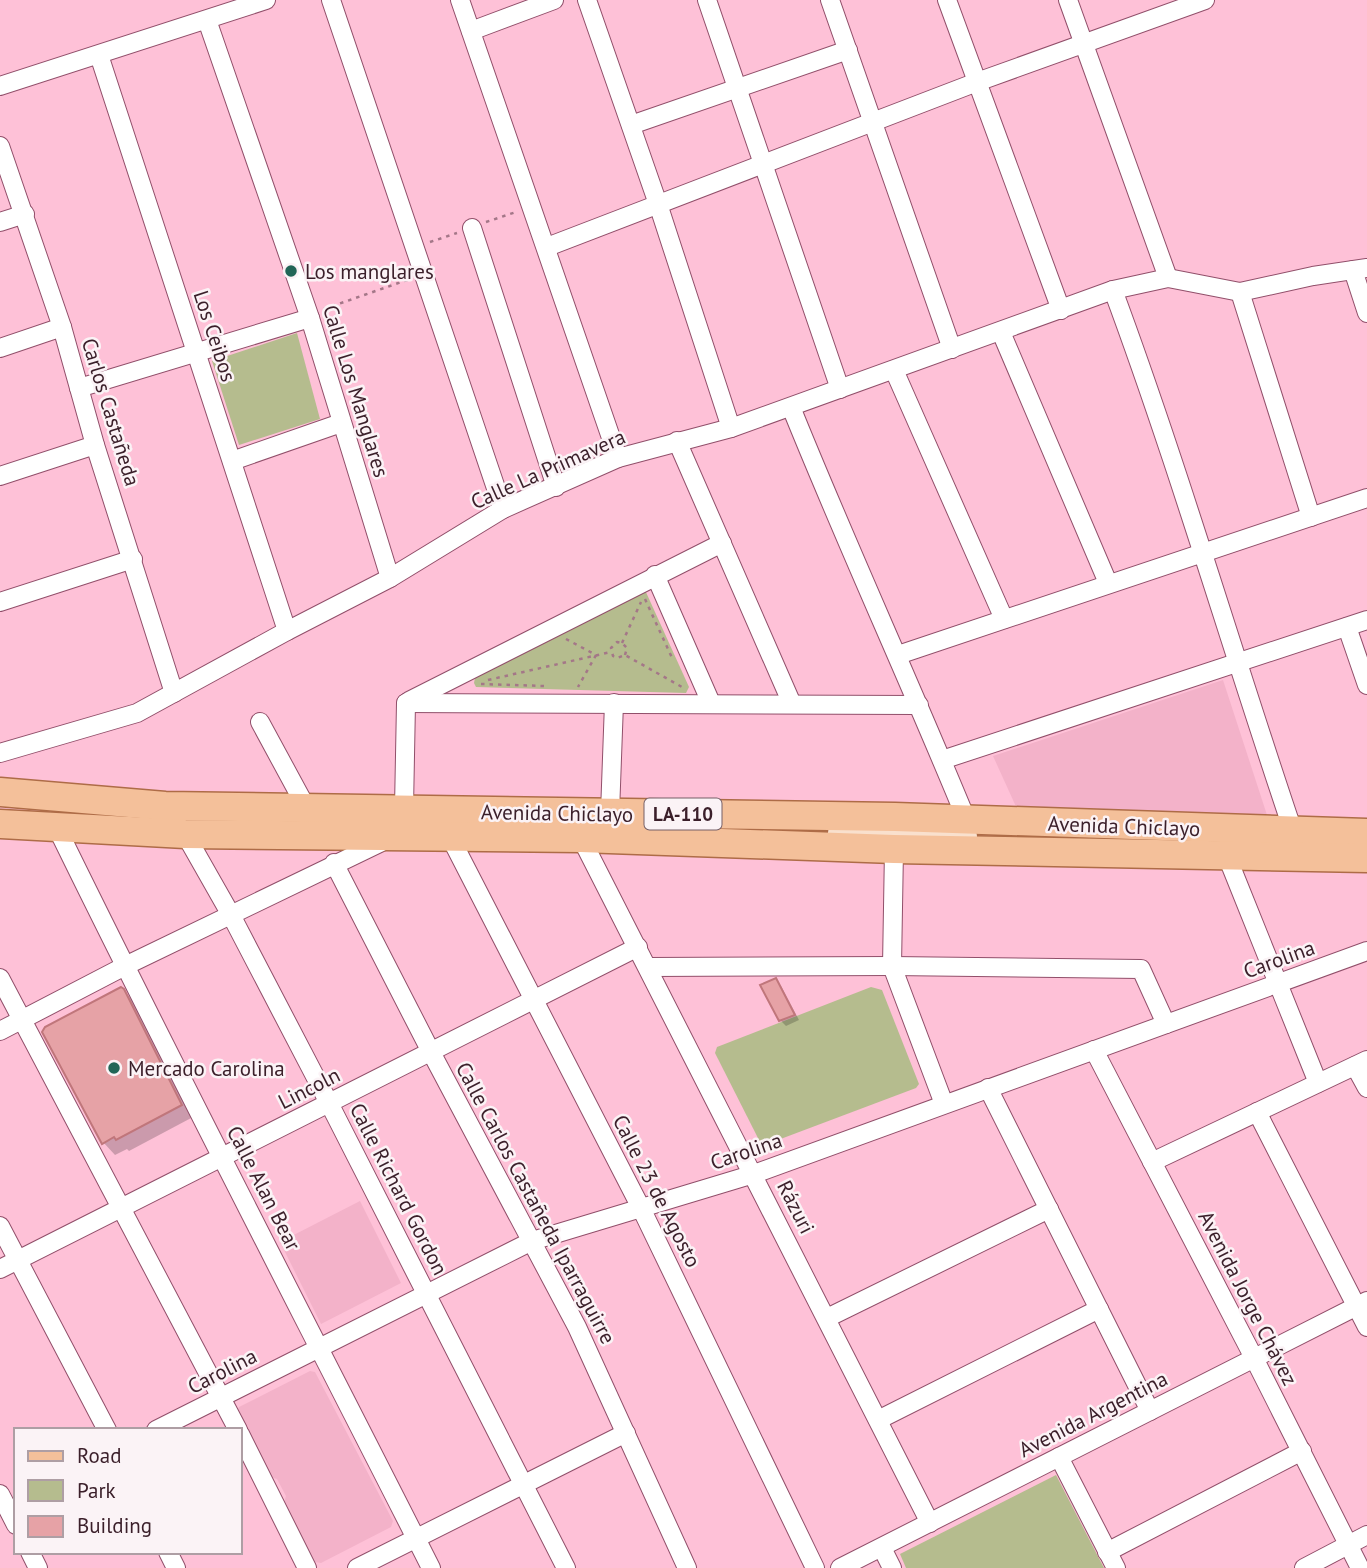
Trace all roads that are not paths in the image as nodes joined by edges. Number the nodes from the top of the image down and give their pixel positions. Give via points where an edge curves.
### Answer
1 (266, 0) edge
2 (331, 0) edge
3 (460, 0) edge
4 (554, 0) edge
5 (587, 0) edge
6 (707, 0) edge
7 (830, 0) edge
8 (947, 0) edge
9 (1068, 0) edge
10 (1195, 1) edge
11 (206, 20) junction
12 (471, 31) junction
13 (1083, 43) junction
14 (848, 50) junction
15 (99, 55) junction
16 (977, 82) junction
17 (0, 86) edge
18 (737, 87) junction
19 (874, 122) junction
20 (631, 125) junction
21 (0, 146) edge
22 (763, 164) junction
23 (658, 204) junction
24 (25, 214) junction
25 (0, 222) edge
26 (472, 228) dead end
27 (547, 247) junction
28 (1360, 269) edge
29 (1168, 278) junction
30 (1113, 290) junction
31 (1240, 292) junction
32 (1061, 310) junction
33 (1367, 313) edge
34 (309, 316) junction
35 (62, 327) junction
36 (1001, 331) junction
37 (0, 348) edge
38 (952, 349) junction
39 (197, 353) junction
40 (894, 370) junction
41 (79, 388) junction
42 (840, 389) junction
43 (791, 407) junction
44 (341, 423) junction
45 (731, 428) junction
46 (677, 441) junction
47 (95, 445) junction
48 (618, 458) junction
49 (232, 461) junction
50 (0, 476) edge
51 (556, 487) junction
52 (1367, 498) edge
53 (503, 509) junction
54 (1311, 517) junction
55 (722, 542) junction
56 (1202, 552) junction
57 (133, 559) junction
58 (655, 575) junction
59 (390, 578) junction
60 (1108, 583) junction
61 (0, 602) edge
62 (1004, 619) junction
63 (1367, 620) edge
64 (1348, 627) junction
65 (287, 631) junction
66 (898, 655) junction
67 (1237, 664) junction
68 (1367, 685) edge
69 (174, 693) junction
70 (406, 703) junction
71 (614, 703) junction
72 (711, 703) junction
73 (792, 704) junction
74 (919, 705) junction
75 (260, 722) dead end
76 (0, 753) edge
77 (942, 760) junction
78 (0, 792) edge
79 (306, 807) junction
80 (0, 813) edge
81 (610, 813) junction
82 (967, 821) junction
83 (398, 822) junction
84 (0, 824) edge
85 (57, 828) junction
86 (1293, 831) junction
87 (1367, 833) edge
88 (185, 834) junction
89 (450, 837) junction
90 (581, 838) junction
91 (1367, 848) edge
92 (894, 849) junction
93 (1226, 854) junction
94 (1367, 858) edge
95 (334, 863) junction
96 (231, 915) junction
97 (638, 947) junction
98 (1367, 951) edge
99 (125, 966) junction
100 (892, 966) junction
101 (648, 967) junction
102 (0, 978) edge
103 (1278, 983) junction
104 (534, 1000) junction
105 (22, 1020) junction
106 (1166, 1024) junction
107 (0, 1031) edge
108 (1094, 1050) junction
109 (431, 1052) junction
110 (1361, 1063) edge
111 (1318, 1083) junction
112 (988, 1088) junction
113 (1367, 1088) edge
114 (329, 1103) junction
115 (944, 1104) junction
116 (1257, 1112) junction
117 (222, 1157) junction
118 (1152, 1162) junction
119 (754, 1174) junction
120 (121, 1208) junction
121 (641, 1209) junction
122 (1049, 1209) junction
123 (0, 1226) edge
124 (532, 1241) junction
125 (18, 1260) junction
126 (0, 1269) edge
127 (427, 1293) junction
128 (1362, 1303) edge
129 (1099, 1309) junction
130 (827, 1318) junction
131 (1367, 1327) edge
132 (320, 1346) junction
133 (1254, 1358) junction
134 (221, 1397) junction
135 (1150, 1411) junction
136 (878, 1420) junction
137 (106, 1428) edge
138 (160, 1428) edge
139 (237, 1428) edge
140 (625, 1433) junction
141 (242, 1438) edge
142 (1301, 1451) junction
143 (1059, 1457) junction
144 (524, 1485) junction
145 (5, 1502) edge
146 (14, 1521) edge
147 (930, 1523) junction
148 (1367, 1535) edge
149 (415, 1537) junction
150 (1349, 1544) junction
151 (882, 1548) junction
152 (1107, 1552) junction
153 (307, 1568) edge
154 (357, 1568) edge
155 (431, 1568) edge
156 (566, 1568) edge
157 (687, 1568) edge
158 (815, 1568) edge
159 (840, 1568) edge
160 (892, 1568) edge
161 (1115, 1568) edge
162 (1304, 1568) edge
163 (1360, 1568) edge

1 - 11 street
2 - 53 street
3 - 12 street
4 - 12 street
5 - 20 street
6 - 18 street
7 - 14 street
8 - 16 street
9 - 13 street
10 - 13 street
11 - 15 street
11 - 34 street, Calle Los Manglares
12 - 27 street
13 - 16 street
13 - 29 street
14 - 18 street
14 - 19 street
15 - 17 street
15 - 39 street, Los Ceibos
16 - 19 street
16 - 32 street
18 - 20 street
18 - 22 street
19 - 22 street
19 - 38 street
20 - 23 street
21 - 24 street, Carlos Castañeda
22 - 23 street
22 - 42 street
23 - 27 street
23 - 45 street
24 - 25 street
24 - 35 street, Carlos Castañeda
26 - 51 street
27 - 48 street
28 - 31 street
28 - 33 street
29 - 30 street, Calle La Primavera
29 - 31 street
30 - 32 street, Calle La Primavera
30 - 56 street
31 - 54 street
32 - 36 street, Calle La Primavera
34 - 39 street
34 - 44 street, Calle Los Manglares
35 - 37 street
35 - 41 street, Carlos Castañeda
36 - 38 street, Calle La Primavera
36 - 60 street
38 - 40 street, Calle La Primavera
39 - 41 street
39 - 49 street, Los Ceibos
40 - 42 street, Calle La Primavera
40 - 62 street
41 - 47 street, Carlos Castañeda
42 - 43 street, Calle La Primavera
43 - 45 street, Calle La Primavera
43 - 66 street
44 - 49 street
44 - 59 street, Calle Los Manglares
45 - 46 street, Calle La Primavera
46 - 48 street, Calle La Primavera
46 - 55 street
47 - 50 street
47 - 57 street, Carlos Castañeda
48 - 51 street, Calle La Primavera
49 - 65 street, Los Ceibos
51 - 53 street, Calle La Primavera
52 - 54 street
53 - 59 street, Calle La Primavera
54 - 56 street
55 - 58 street
55 - 73 street
56 - 60 street
56 - 67 street
57 - 61 street
57 - 69 street, Carlos Castañeda
58 - 70 street
58 - 72 street
59 - 65 street, Calle La Primavera
60 - 62 street
62 - 66 street
63 - 64 street
64 - 67 street
64 - 68 street
65 - 69 street, Calle La Primavera
66 - 74 street
67 - 77 street
67 - 86 street
69 - 76 street, Calle La Primavera via 138,713
70 - 71 street
70 - 83 street
71 - 72 street
71 - 81 street
72 - 73 street
73 - 74 street
74 - 77 street
75 - 79 street
77 - 82 street
78 - 79 main road, Avenida Chiclayo / LA-110 via 165,806
79 - 83 main road, Avenida Chiclayo / LA-110
80 - 83 street, Avenida Chiclayo
81 - 82 main road, Avenida Chiclayo / LA-110
81 - 83 main road, Avenida Chiclayo / LA-110 via 453,812
82 - 86 main road, Avenida Chiclayo / LA-110
83 - 88 main road, Avenida Chiclayo / LA-110
83 - 89 main road, Avenida Chiclayo / LA-110
83 - 91 street, Avenida Chiclayo
83 - 95 street
84 - 85 main road, Avenida Chiclayo / LA-110
85 - 88 main road, Avenida Chiclayo / LA-110
85 - 99 street, Calle Alan Bear
86 - 87 main road, Avenida Chiclayo / LA-110
88 - 96 street, Calle Richard Gordon
89 - 90 main road, Avenida Chiclayo / LA-110
89 - 104 street, Calle 23 de Agosto
90 - 92 main road, Avenida Chiclayo / LA-110
90 - 97 street, Rázuri
92 - 93 main road, Avenida Chiclayo / LA-110
92 - 100 street
93 - 94 main road, Avenida Chiclayo / LA-110
93 - 103 street
95 - 96 street
95 - 109 street, Calle Carlos Castañeda Iparraguirre
96 - 99 street
96 - 114 street, Calle Richard Gordon
97 - 101 street, Rázuri
97 - 104 street, Lincoln
98 - 103 street, Carolina
99 - 105 street
99 - 117 street, Calle Alan Bear
100 - 101 street
100 - 106 street via 1141,969
100 - 115 street
101 - 119 street, Rázuri
102 - 105 street
103 - 106 street, Carolina
103 - 111 street
104 - 109 street, Lincoln
104 - 121 street, Calle 23 de Agosto
105 - 107 street
105 - 120 street
106 - 108 street, Carolina
108 - 112 street, Carolina
108 - 118 street, Avenida Jorge Chávez
109 - 114 street, Lincoln
109 - 124 street, Calle Carlos Castañeda Iparraguirre
110 - 111 street
110 - 113 street
111 - 116 street
112 - 115 street, Carolina
112 - 122 street
114 - 117 street, Lincoln
114 - 127 street, Calle Richard Gordon
115 - 119 street, Carolina
116 - 118 street
116 - 128 street
117 - 120 street, Lincoln
117 - 132 street, Calle Alan Bear
118 - 133 street, Avenida Jorge Chávez
119 - 121 street, Carolina
119 - 130 street, Rázuri
120 - 125 street, Lincoln
120 - 134 street
121 - 124 street, Carolina
121 - 158 street, Calle 23 de Agosto
122 - 129 street
122 - 130 street
123 - 125 street
124 - 127 street, Carolina
124 - 140 street, Calle Carlos Castañeda Iparraguirre
125 - 126 street, Lincoln
125 - 137 street
127 - 132 street, Carolina
127 - 144 street, Calle Richard Gordon
128 - 131 street
128 - 133 street, Avenida Argentina
129 - 135 street
129 - 136 street
130 - 136 street, Rázuri
132 - 134 street, Carolina
132 - 149 street, Calle Alan Bear
133 - 135 street, Avenida Argentina
133 - 142 street, Avenida Jorge Chávez
134 - 138 street, Carolina
134 - 139 street
135 - 143 street, Avenida Argentina
136 - 147 street, Rázuri
140 - 144 street
140 - 157 street, Calle Carlos Castañeda Iparraguirre
141 - 153 street
142 - 150 street, Avenida Jorge Chávez
142 - 152 street
143 - 147 street, Avenida Argentina
143 - 152 street
144 - 149 street
144 - 156 street, Calle Richard Gordon
145 - 146 street
147 - 151 street, Avenida Argentina
148 - 150 street
149 - 154 street
149 - 155 street, Calle Alan Bear
150 - 162 street
150 - 163 street, Avenida Jorge Chávez
151 - 159 street, Avenida Argentina
151 - 160 street
152 - 161 street

